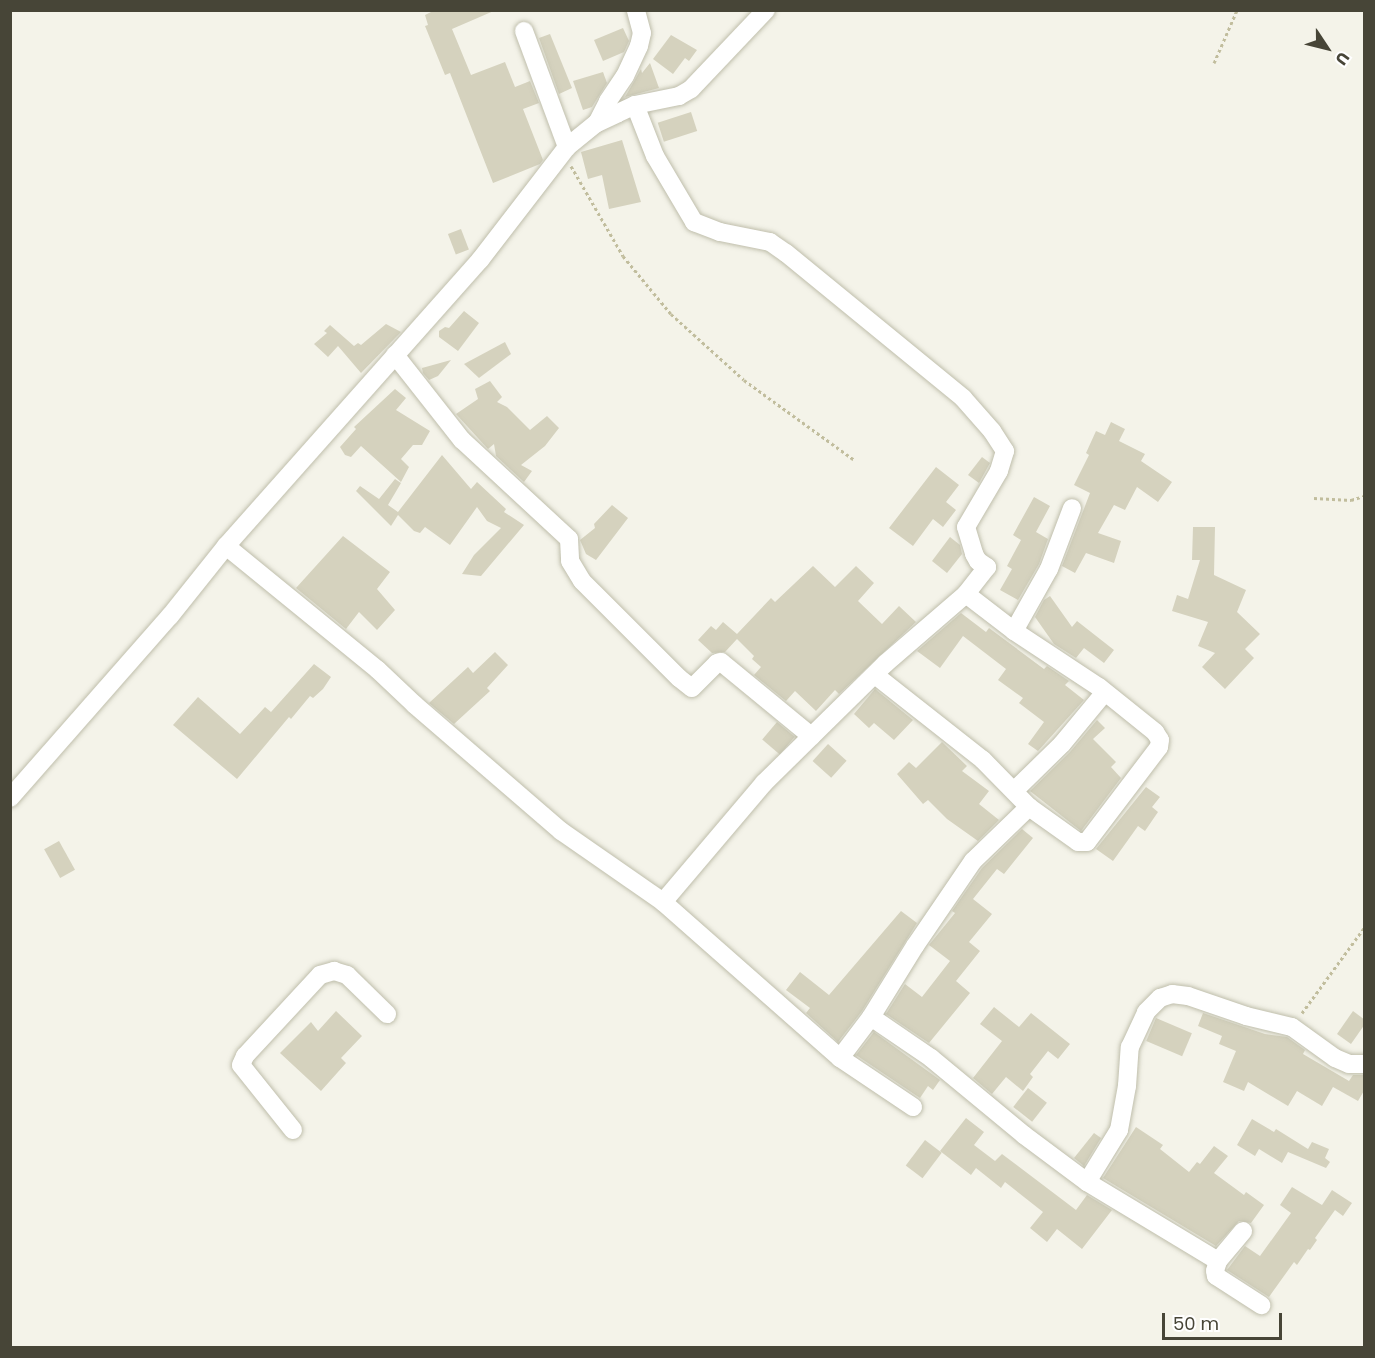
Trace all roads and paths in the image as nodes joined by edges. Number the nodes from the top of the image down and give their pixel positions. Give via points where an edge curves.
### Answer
1 (636, 10) edge
2 (766, 10) edge
3 (1237, 10) edge
4 (524, 31) dead end
5 (1214, 63) dead end
6 (635, 105) junction
7 (597, 123) junction
8 (564, 149) junction
9 (395, 355) junction
10 (853, 459) dead end
11 (1365, 496) edge
12 (1314, 498) dead end
13 (1072, 508) dead end
14 (226, 546) junction
15 (966, 594) junction
16 (1014, 631) junction
17 (876, 675) junction
18 (1105, 692) junction
19 (811, 736) junction
20 (1015, 790) junction
21 (10, 798) edge
22 (1029, 807) junction
23 (663, 902) junction
24 (1365, 928) edge
25 (387, 1014) dead end
26 (871, 1017) junction
27 (1292, 1027) junction
28 (840, 1058) junction
29 (1365, 1064) edge
30 (913, 1107) dead end
31 (293, 1130) dead end
32 (1087, 1182) junction
33 (1243, 1231) dead end
34 (1218, 1261) junction
35 (1261, 1305) dead end

1 - 7 street via 642,33 639,46
2 - 6 street via 691,89 679,96
3 - 5 path
4 - 8 street
6 - 7 street
6 - 15 street via 655,156 694,222 720,232 770,242 786,253 963,398 992,431 1005,451 966,527 974,554 987,567
7 - 8 street
8 - 9 street via 480,260
8 - 10 path via 623,256 671,314 744,380
9 - 14 street
9 - 19 street via 462,440 568,539 570,561 582,581 679,678 692,688 721,662
11 - 12 path via 1351,500
13 - 16 street via 1049,569
14 - 21 street
14 - 23 street via 378,670 561,831
15 - 16 street
15 - 17 street
16 - 18 street
17 - 19 street
17 - 20 street
18 - 20 street via 1062,744
18 - 22 street via 1155,732 1159,747 1087,842 1078,842
19 - 23 street via 737,812
20 - 22 street
22 - 26 street via 973,861
23 - 28 street
24 - 27 path
25 - 31 street via 347,975 334,971 320,975 245,1056 241,1065
26 - 28 street
26 - 32 street via 931,1058
27 - 29 street via 1335,1058 1349,1064
27 - 32 street via 1188,996 1172,994 1160,998 1146,1012 1130,1047 1119,1130
28 - 30 street
32 - 34 street
33 - 34 street
34 - 35 street via 1216,1276

